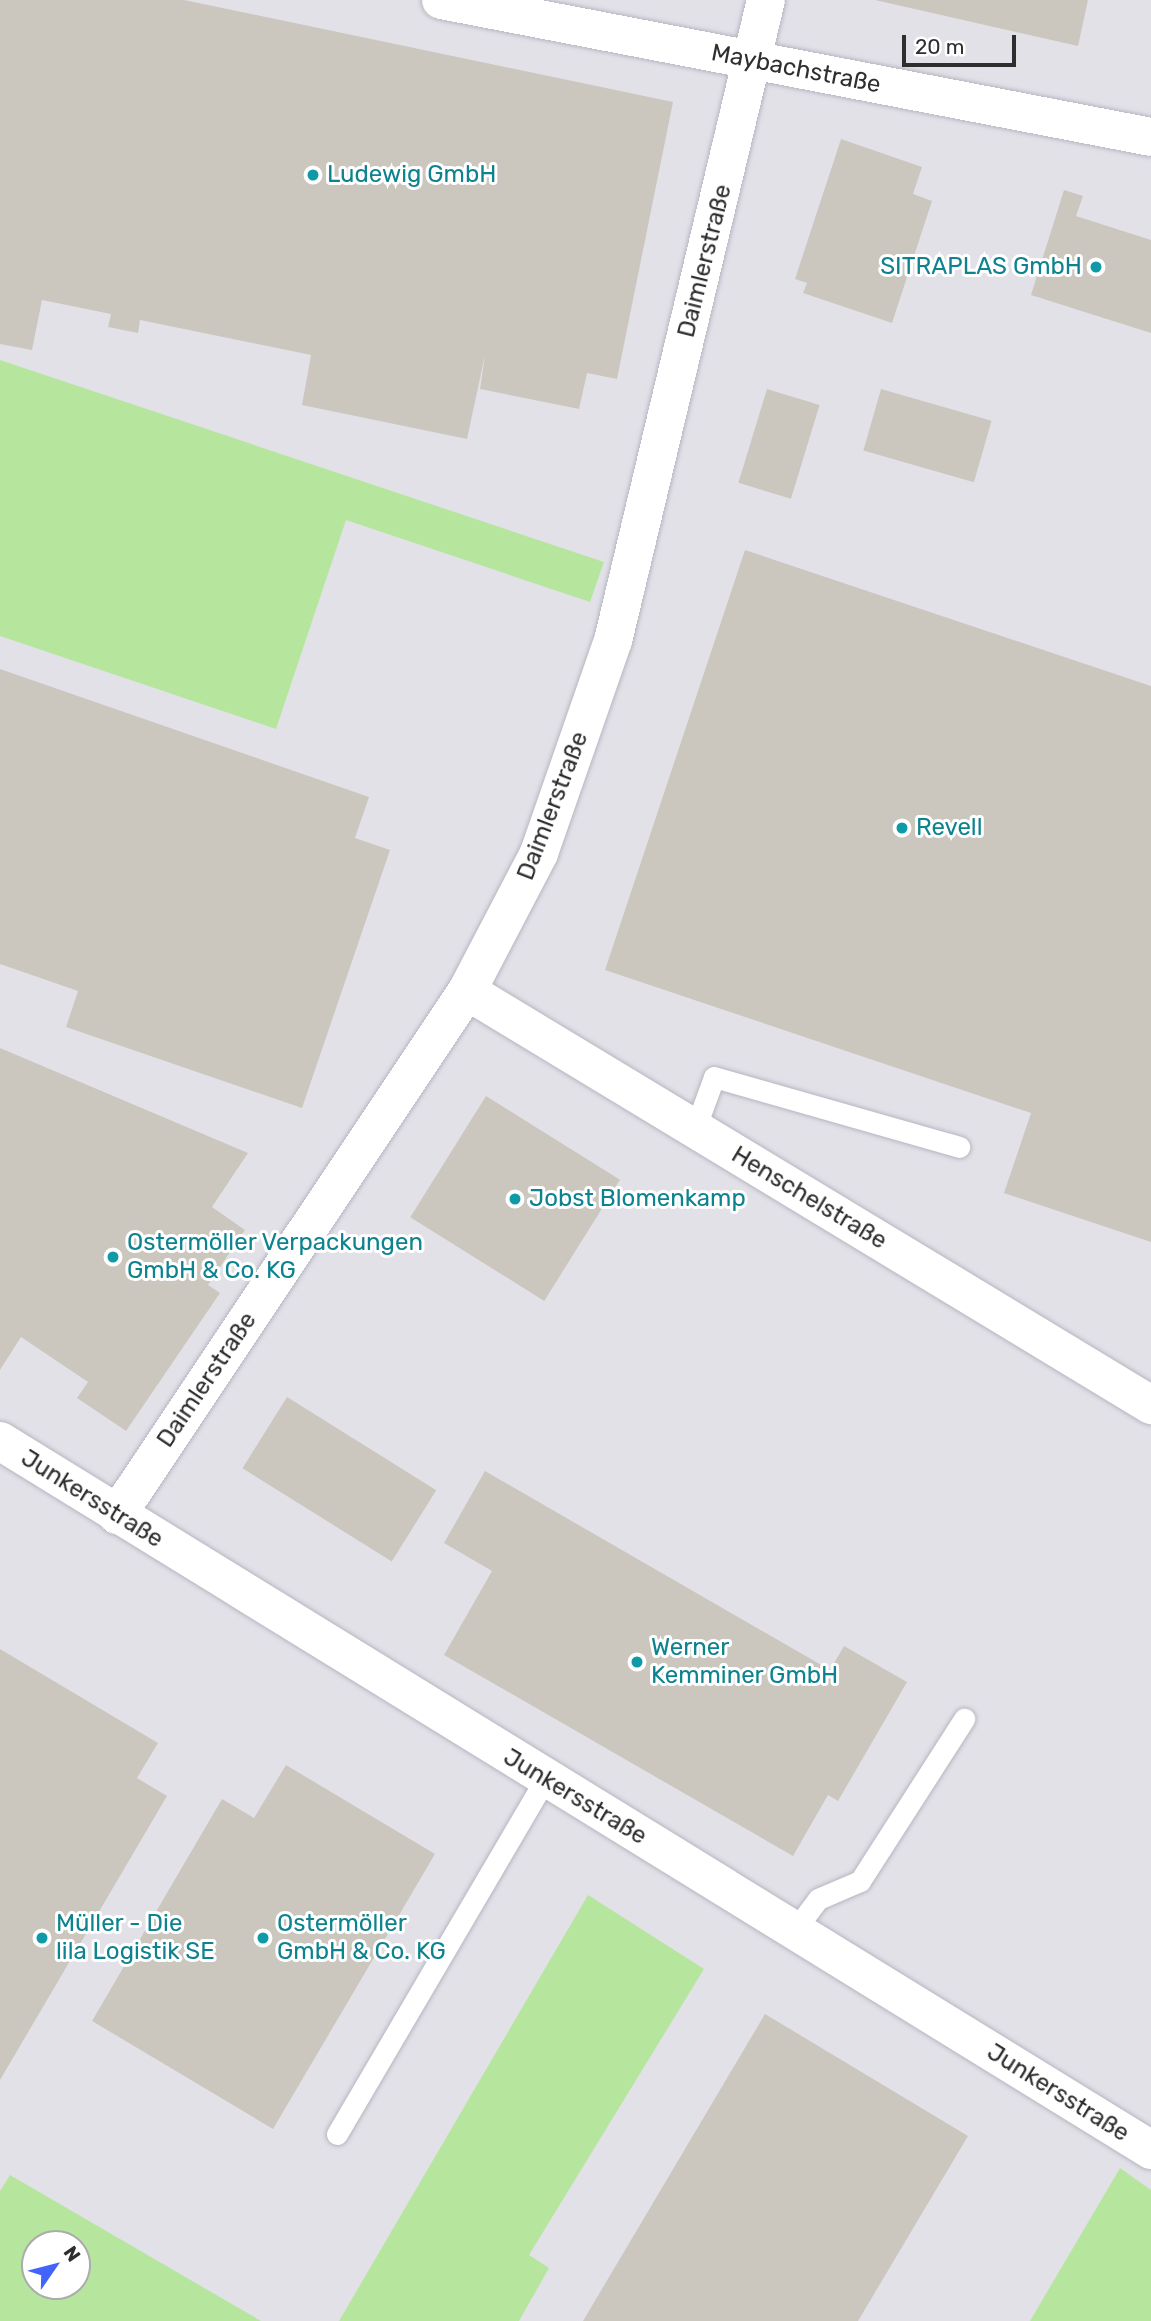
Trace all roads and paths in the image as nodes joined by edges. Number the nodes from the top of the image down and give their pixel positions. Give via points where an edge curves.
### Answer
1 (442, 0) edge
2 (766, 0) edge
3 (753, 61) junction
4 (1151, 137) edge
5 (467, 991) junction
6 (695, 1129) junction
7 (959, 1147) dead end
8 (1151, 1405) edge
9 (0, 1441) edge
10 (117, 1515) junction
11 (964, 1719) dead end
12 (545, 1779) junction
13 (794, 1931) junction
14 (337, 2134) dead end
15 (1151, 2150) edge

1 - 3 street, Maybachstraße
2 - 3 street, Daimlerstraße
3 - 4 street, Maybachstraße
3 - 5 street, Daimlerstraße via 613,641 539,853
5 - 6 street, Henschelstraße
5 - 10 street, Daimlerstraße
6 - 7 lane via 714,1077
6 - 8 street, Henschelstraße
9 - 10 street, Junkersstraße
10 - 12 street, Junkersstraße
11 - 13 lane via 860,1881 818,1899
12 - 13 street, Junkersstraße
12 - 14 lane
13 - 15 street, Junkersstraße

